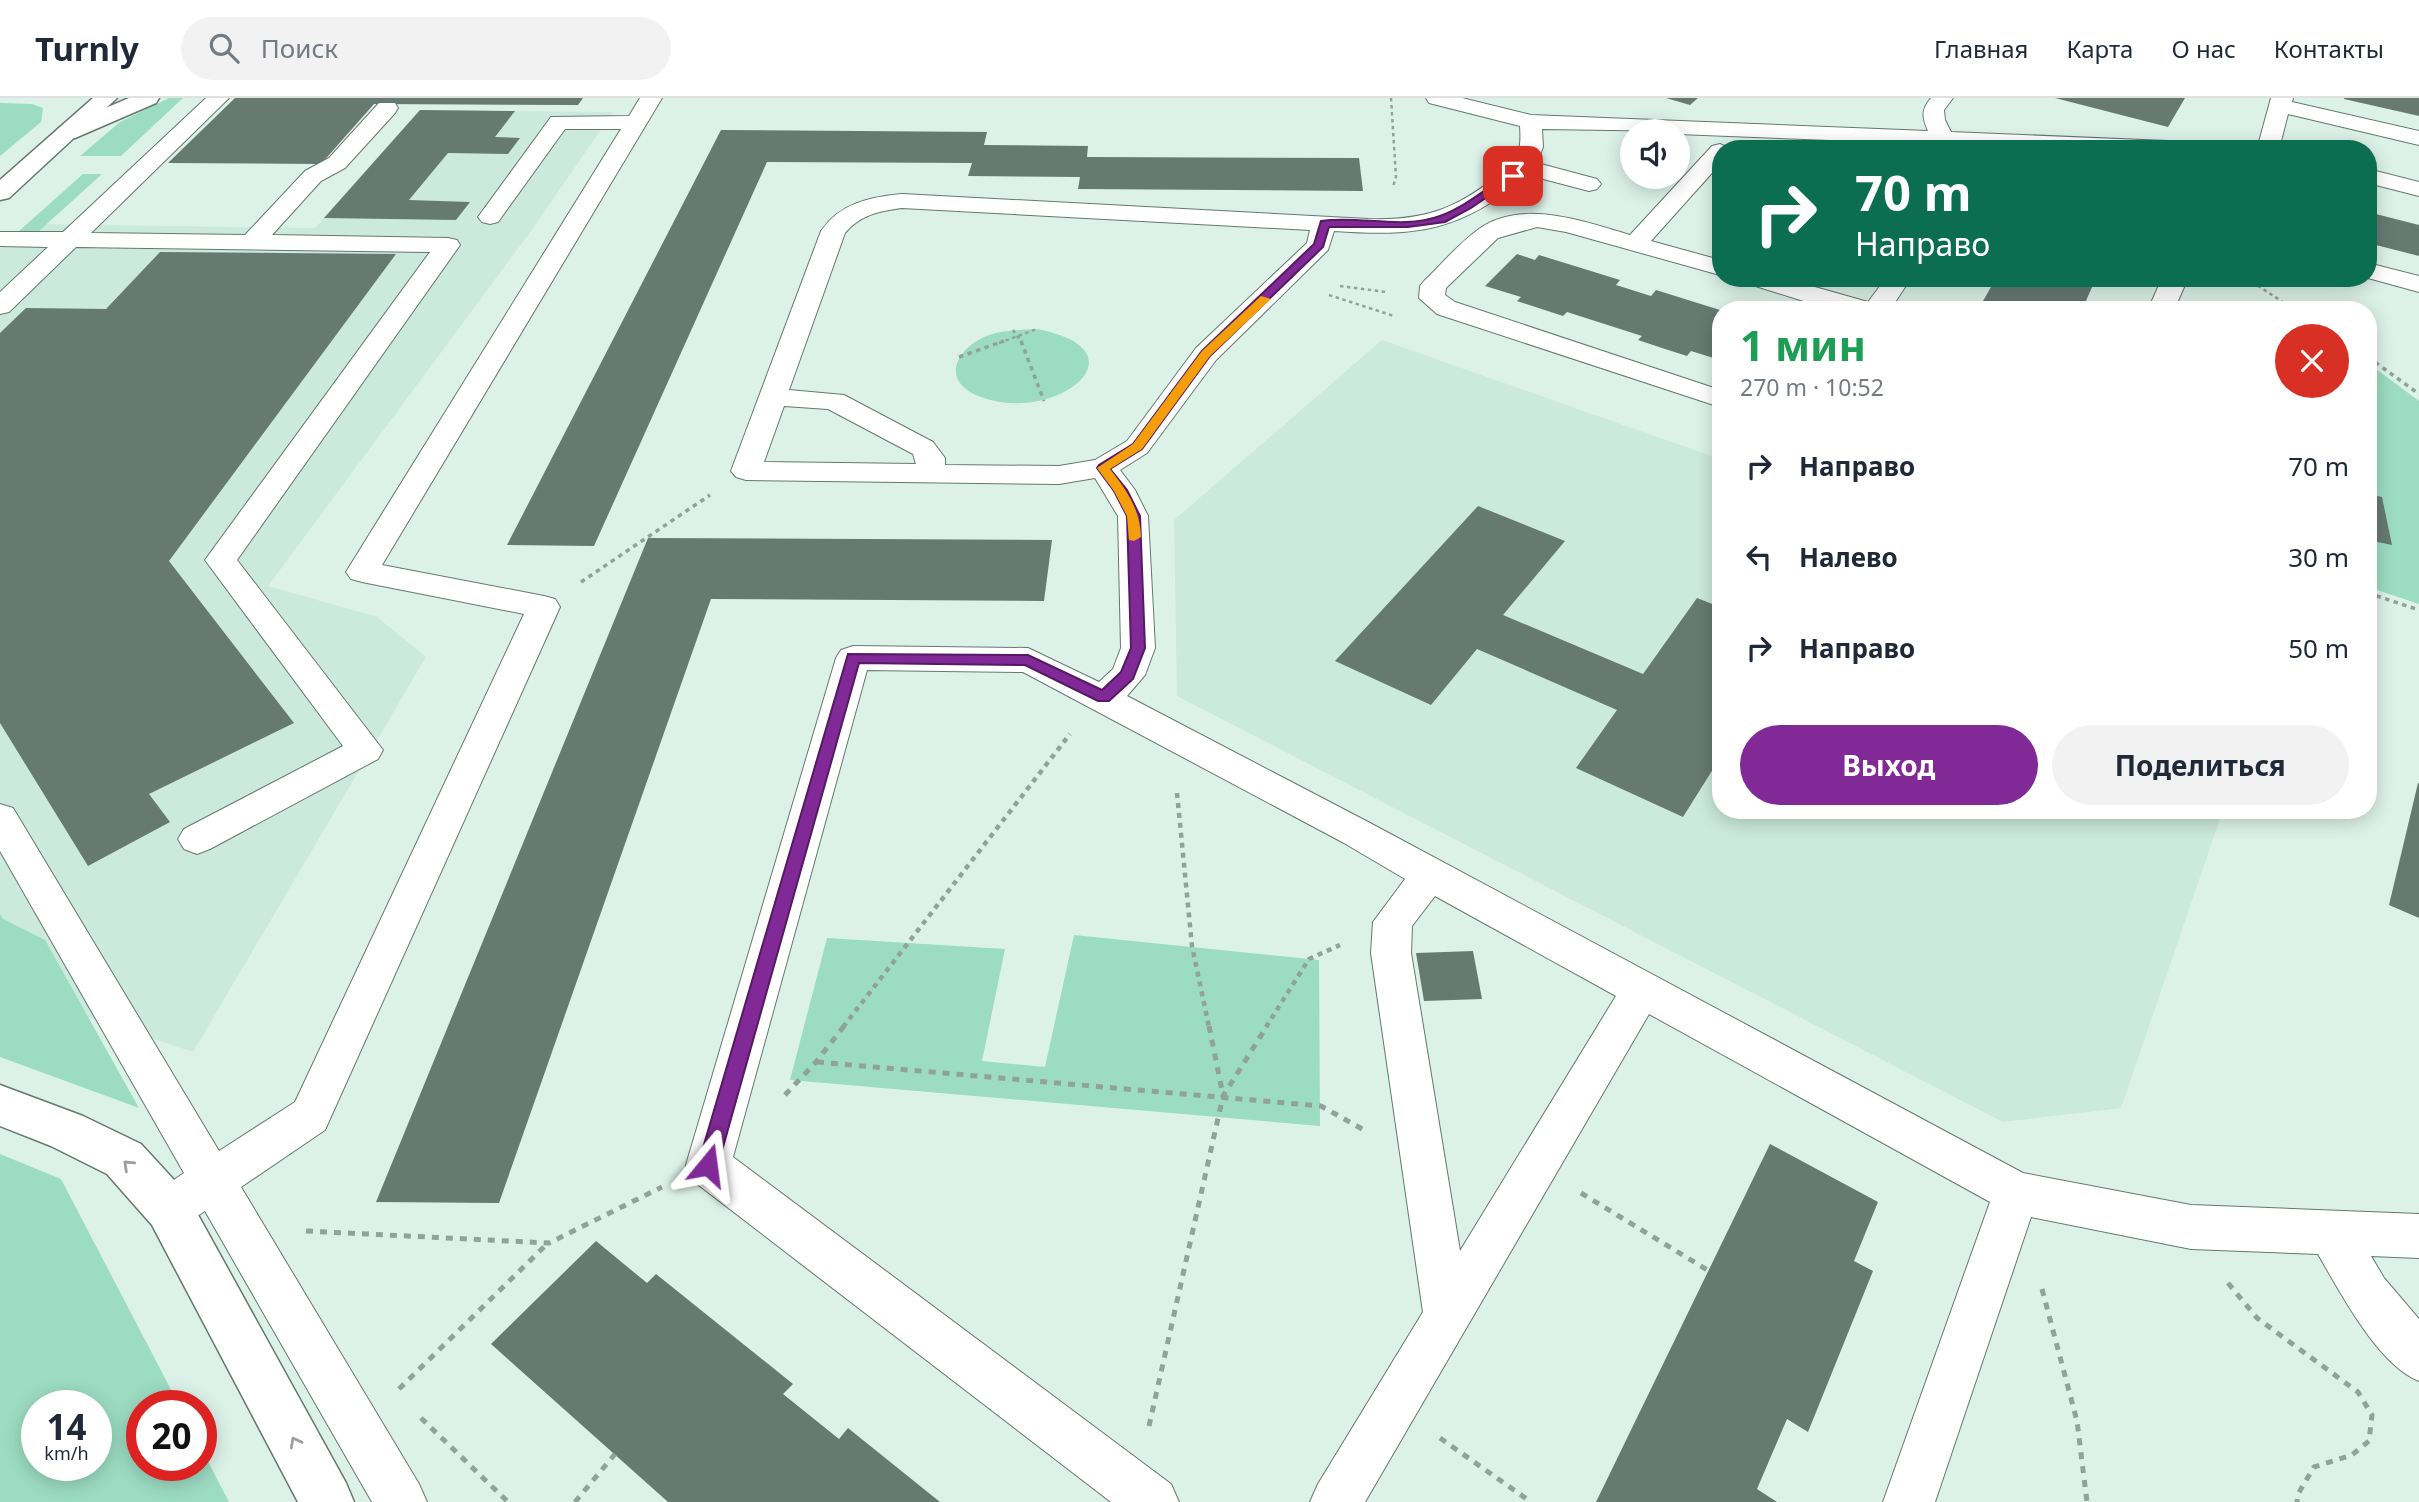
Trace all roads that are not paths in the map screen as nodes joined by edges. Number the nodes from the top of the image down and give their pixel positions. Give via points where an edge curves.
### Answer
1 (106, 98) edge
2 (148, 98) edge
3 (218, 98) edge
4 (1440, 98) edge
5 (1942, 98) edge
6 (2280, 102) edge
7 (387, 108) dead end
8 (644, 111) edge
9 (1531, 122) junction
10 (67, 133) junction
11 (2419, 138) edge
12 (1945, 140) edge
13 (2270, 140) edge
14 (1712, 142) edge
15 (1712, 156) edge
16 (1526, 167) junction
17 (2377, 178) edge
18 (1589, 184) dead end
19 (2419, 189) edge
20 (0, 193) edge
21 (1467, 206) junction
22 (490, 217) dead end
23 (1324, 223) junction
24 (1509, 225) junction
25 (0, 239) edge
26 (69, 240) junction
27 (252, 242) junction
28 (1635, 244) junction
29 (1712, 266) edge
30 (2377, 272) edge
31 (2419, 284) edge
32 (1790, 287) edge
33 (1833, 301) edge
34 (0, 306) edge
35 (1712, 395) edge
36 (773, 397) junction
37 (1103, 468) junction
38 (931, 472) junction
39 (1103, 698) junction
40 (0, 818) edge
41 (197, 839) dead end
42 (1430, 875) junction
43 (1642, 990) junction
44 (0, 1105) edge
45 (214, 1181) junction
46 (2016, 1193) junction
47 (169, 1209) junction
48 (2330, 1231) junction
49 (2419, 1236) edge
50 (1447, 1315) junction
51 (2419, 1357) edge
52 (1144, 1495) edge
53 (327, 1502) edge
54 (401, 1502) edge
55 (1336, 1502) edge
56 (1909, 1502) edge

1 - 10 street
2 - 10 street
3 - 26 lane
4 - 9 lane
5 - 12 lane via 1933,109
6 - 11 lane
6 - 13 lane
7 - 27 lane via 337,163 313,176
8 - 22 lane via 559,122
8 - 45 lane via 362,572 544,607 310,1116
9 - 14 lane
9 - 16 lane via 1533,144
10 - 20 street
15 - 28 lane
16 - 18 lane
16 - 21 lane
17 - 19 lane
21 - 23 lane via 1441,219 1381,225
21 - 24 lane
23 - 36 lane via 902,201 857,209 833,231
23 - 37 lane via 1319,245 1206,354 1137,447
24 - 28 lane via 1537,220
24 - 35 lane via 1489,233 1433,286 1432,298 1446,308
25 - 26 lane
26 - 27 lane
26 - 34 lane
27 - 41 lane via 448,244 221,560 365,750
28 - 29 lane
30 - 31 lane
32 - 33 lane
36 - 38 lane via 834,401 923,448
36 - 38 lane via 746,471
37 - 38 lane via 1059,475
37 - 39 lane via 1133,516 1138,648 1128,675
39 - 42 lane
39 - 52 lane via 1028,660 853,658 708,1165
40 - 45 lane
42 - 43 lane
42 - 50 lane via 1393,922 1391,953
43 - 46 lane
43 - 50 lane
47 -> 44 street via 124,1159
45 - 47 lane
45 - 54 lane
46 - 48 lane via 2191,1227
46 - 56 lane
53 -> 47 street
48 - 49 lane
48 - 51 lane via 2367,1294
50 - 55 lane

